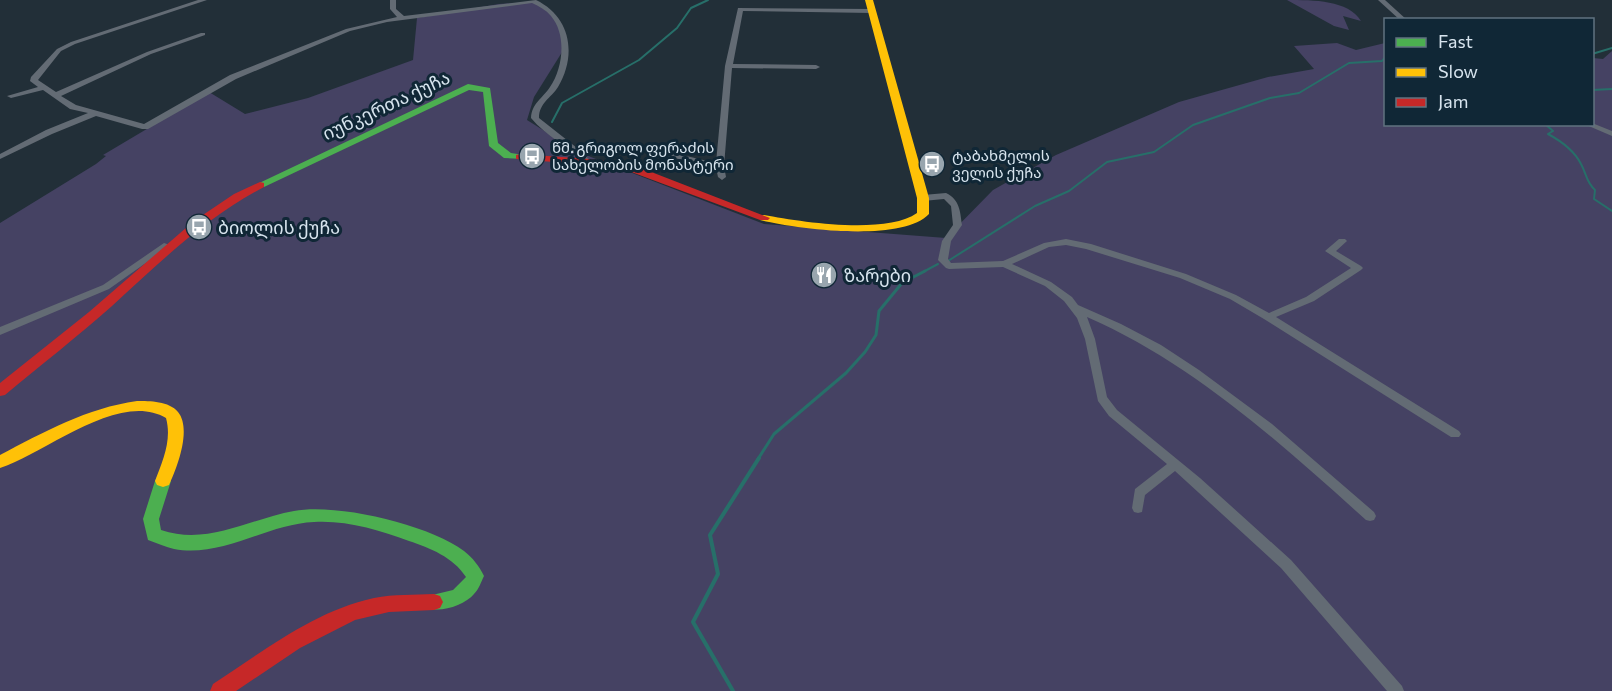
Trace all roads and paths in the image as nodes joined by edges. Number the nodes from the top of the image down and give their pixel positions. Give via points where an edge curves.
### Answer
1 (204, 0) edge
2 (393, 0) edge
3 (1381, 0) edge
4 (871, 5) edge
5 (1402, 18) edge
6 (403, 19) junction
7 (203, 34) dead end
8 (729, 66) junction
9 (816, 67) dead end
10 (44, 88) junction
11 (11, 96) dead end
12 (54, 96) junction
13 (93, 114) junction
14 (1593, 126) edge
15 (1612, 134) edge
16 (661, 152) dead end
17 (0, 158) edge
18 (587, 162) junction
19 (720, 166) junction
20 (722, 177) dead end
21 (923, 198) junction
22 (191, 227) junction
23 (1342, 241) dead end
24 (1004, 264) junction
25 (1075, 308) junction
26 (1268, 317) junction
27 (0, 331) edge
28 (0, 391) edge
29 (1455, 434) dead end
30 (0, 462) edge
31 (1175, 464) junction
32 (1138, 508) dead end
33 (1370, 516) dead end
34 (220, 691) edge
35 (1396, 691) edge

1 - 10 street via 59,50 35,77 34,81
2 - 6 street via 393,9
3 - 5 street
4 - 8 street via 740,9
4 - 21 main road
6 - 13 street via 368,24 233,77 145,127
6 - 18 street via 520,1 548,7 566,38 567,49 554,87 534,110 535,118 573,145
7 - 12 street via 149,52
8 - 9 street
8 - 19 street
10 - 11 street
10 - 12 street
12 - 13 street
13 - 17 street
14 - 15 street
16 - 19 street
18 - 21 main road, იუნკერთა ქუჩა via 651,174 745,213 785,222 901,226 923,216
18 - 22 main road, იუნკერთა ქუჩა via 525,158 499,152 490,136 490,97 482,87 468,87 238,195
19 - 20 street
21 - 24 street via 946,196 955,205 958,225 943,249 943,260 949,266
22 - 27 street via 106,287
22 - 28 main road, იუნკერთა ქუჩა via 104,306
23 - 26 street via 1330,251 1358,268 1310,299
24 - 25 street via 1048,284
24 - 26 street via 1047,245 1066,242 1088,246 1183,276
25 - 31 street via 1090,339 1102,398 1113,413
25 - 33 street via 1112,322 1263,422
26 - 29 street
30 - 34 main road via 86,420 123,408 149,405 164,409 174,417 176,425 176,441 150,524 162,541 210,542 294,518 339,515 431,542 472,564 476,577 463,596 451,601 396,602 343,618
31 - 32 street via 1139,493
31 - 35 street via 1286,564

